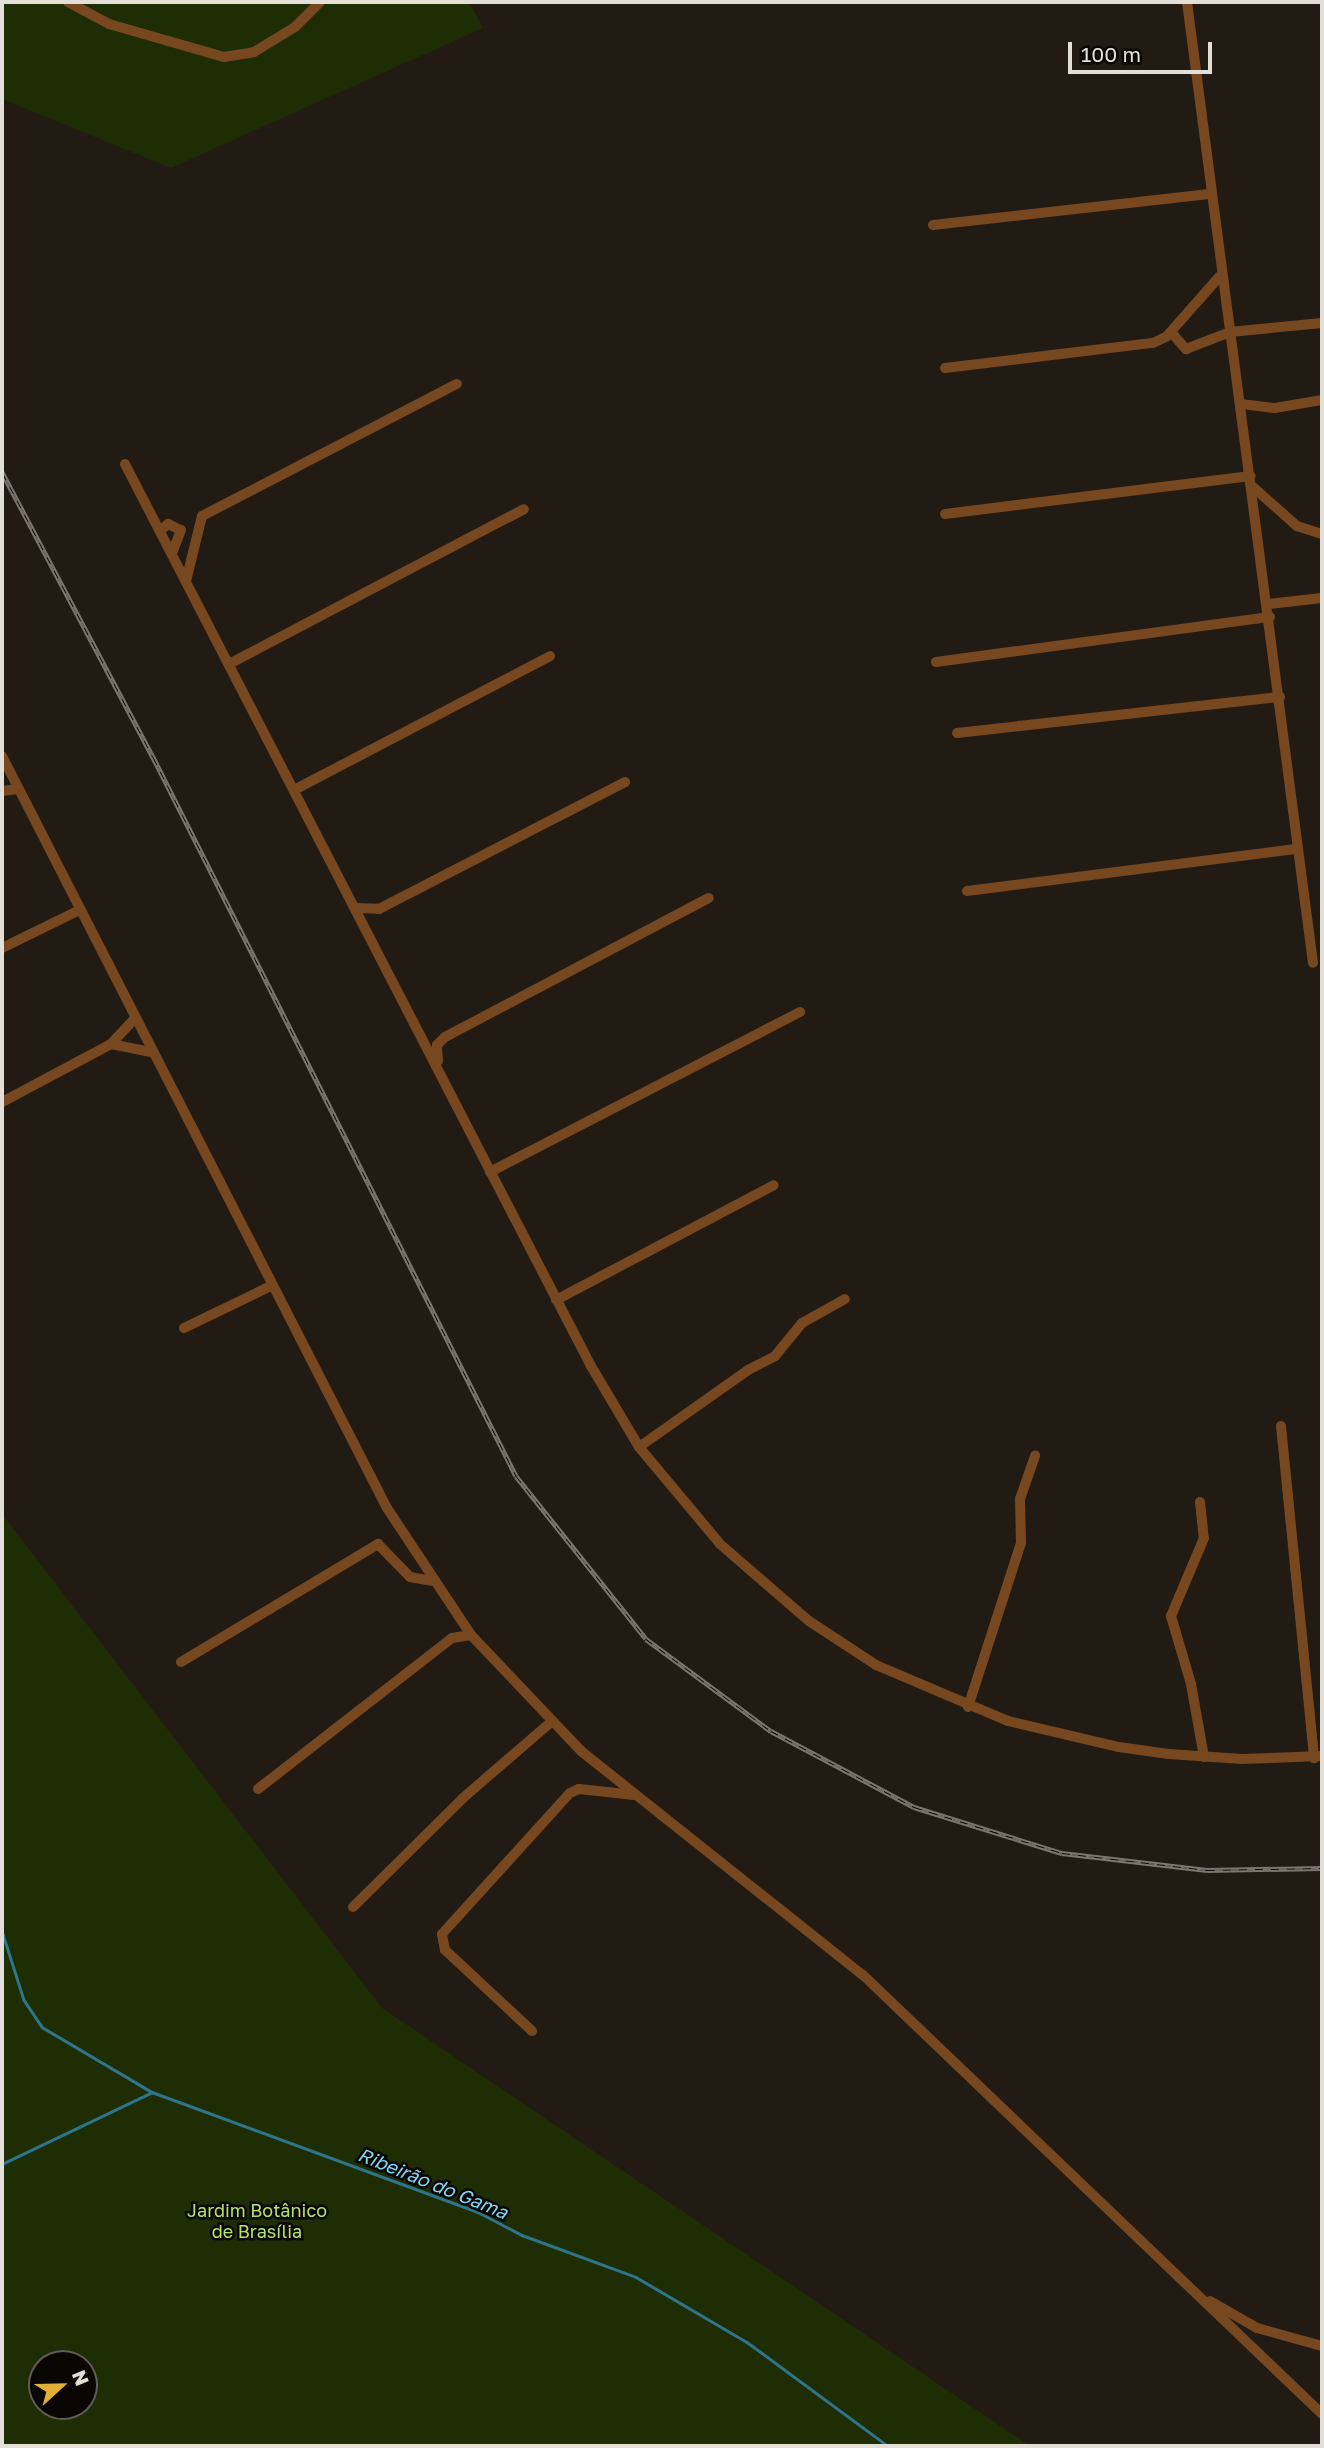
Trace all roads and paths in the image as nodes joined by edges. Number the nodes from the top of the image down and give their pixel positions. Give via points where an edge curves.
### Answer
1 (68, 2) edge
2 (320, 2) edge
3 (1187, 2) edge
4 (1211, 194) junction
5 (933, 225) dead end
6 (1220, 276) junction
7 (1322, 323) edge
8 (1171, 332) junction
9 (1230, 332) junction
10 (945, 368) dead end
11 (457, 384) dead end
12 (1322, 400) edge
13 (1241, 404) junction
14 (125, 464) dead end
15 (1252, 481) junction
16 (524, 509) dead end
17 (945, 514) dead end
18 (160, 531) junction
19 (1322, 534) edge
20 (172, 554) junction
21 (186, 582) junction
22 (1322, 598) edge
23 (1269, 604) junction
24 (1270, 617) junction
25 (550, 656) dead end
26 (936, 662) dead end
27 (229, 664) junction
28 (1280, 697) junction
29 (957, 733) dead end
30 (2, 757) edge
31 (625, 782) dead end
32 (18, 789) junction
33 (295, 790) junction
34 (2, 791) edge
35 (1297, 849) junction
36 (967, 891) dead end
37 (709, 898) dead end
38 (356, 908) junction
39 (379, 909) junction
40 (80, 910) junction
41 (368, 930) junction
42 (2, 947) edge
43 (1313, 963) dead end
44 (800, 1012) dead end
45 (135, 1018) junction
46 (111, 1044) junction
47 (151, 1052) junction
48 (442, 1074) junction
49 (2, 1102) edge
50 (490, 1172) junction
51 (774, 1185) dead end
52 (271, 1286) junction
53 (845, 1299) dead end
54 (556, 1300) junction
55 (184, 1328) dead end
56 (1281, 1426) dead end
57 (639, 1447) junction
58 (1035, 1456) dead end
59 (1200, 1502) dead end
60 (432, 1581) junction
61 (458, 1618) junction
62 (471, 1635) junction
63 (452, 1638) junction
64 (181, 1662) dead end
65 (968, 1707) junction
66 (551, 1722) junction
67 (1204, 1757) junction
68 (1318, 1757) edge
69 (258, 1788) dead end
70 (635, 1795) junction
71 (353, 1908) dead end
72 (532, 2031) dead end
73 (1198, 2295) junction
74 (1322, 2346) edge
75 (1322, 2414) edge

1 - 2 street via 109,24 224,57 254,52 295,27
3 - 4 street
4 - 5 street
4 - 6 street
6 - 8 street
6 - 9 street
7 - 9 street
8 - 9 street via 1186,349
8 - 10 street via 1153,343
9 - 13 street
11 - 21 street via 202,516
12 - 13 street via 1275,408
13 - 15 street
14 - 18 street
15 - 17 street
15 - 19 street via 1297,526
15 - 23 street
16 - 27 street
18 - 20 street
18 - 20 street via 168,524 181,530
20 - 21 street
21 - 27 street
22 - 23 street
23 - 24 street
24 - 26 street
24 - 28 street
25 - 33 street
27 - 33 street
28 - 29 street
28 - 35 street
30 - 32 street
31 - 39 street
32 - 34 street
32 - 40 street
33 - 38 street
35 - 36 street
35 - 43 street
37 - 48 street via 445,1037 437,1049
38 - 39 street
38 - 41 street
39 - 41 street
40 - 42 street
40 - 45 street
41 - 48 street
44 - 50 street
45 - 46 street
45 - 47 street
46 - 47 street
46 - 49 street
47 - 52 street
48 - 50 street
50 - 54 street
51 - 54 street
52 - 55 street
52 - 60 street via 387,1508
53 - 57 street via 802,1323 775,1356
54 - 57 street
56 - 68 street
57 - 65 street via 720,1544 808,1621 876,1665
58 - 65 street via 1020,1499 1021,1543
59 - 67 street via 1204,1538 1171,1616 1191,1684
60 - 61 street
60 - 64 street via 410,1577 378,1544
61 - 62 street
61 - 63 street
62 - 63 street
62 - 66 street
63 - 69 street
65 - 67 street via 1045,1732
66 - 70 street
66 - 71 street via 463,1798
67 - 68 street
70 - 72 street via 579,1789 570,1793 442,1934 445,1950
70 - 73 street via 863,1975
73 - 74 street via 1257,2328
73 - 75 street

